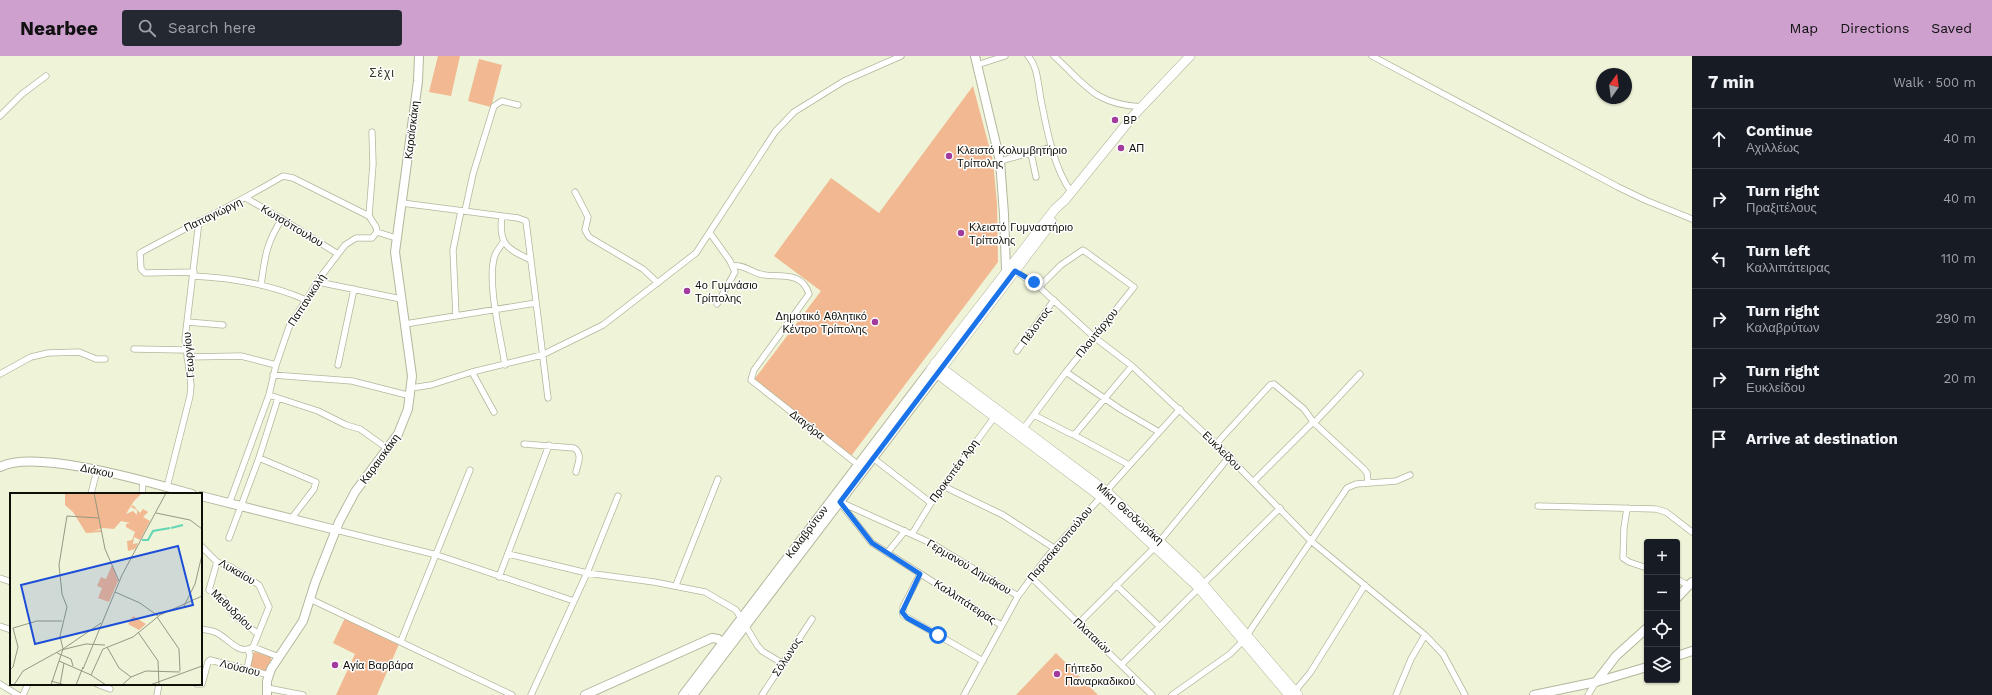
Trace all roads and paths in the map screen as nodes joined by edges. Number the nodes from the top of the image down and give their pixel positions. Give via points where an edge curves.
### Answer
1 (419, 56) edge
2 (902, 56) edge
3 (975, 56) edge
4 (1005, 56) edge
5 (1028, 56) edge
6 (1054, 56) edge
7 (1190, 56) edge
8 (1372, 56) edge
9 (977, 65) junction
10 (46, 76) dead end
11 (518, 105) dead end
12 (1143, 106) junction
13 (0, 116) edge
14 (372, 132) dead end
15 (1052, 147) junction
16 (1031, 153) junction
17 (1000, 161) junction
18 (1036, 177) dead end
19 (575, 192) dead end
20 (1071, 192) junction
21 (246, 198) junction
22 (402, 203) junction
23 (463, 211) junction
24 (370, 216) junction
25 (502, 216) junction
26 (282, 219) junction
27 (1692, 219) edge
28 (199, 221) junction
29 (377, 232) junction
30 (710, 233) junction
31 (396, 238) junction
32 (503, 242) junction
33 (338, 254) junction
34 (531, 260) junction
35 (733, 266) junction
36 (1011, 272) junction
37 (194, 274) junction
38 (318, 282) junction
39 (658, 282) junction
40 (261, 285) junction
41 (1039, 286) junction
42 (354, 289) junction
43 (401, 299) junction
44 (306, 300) junction
45 (1054, 300) junction
46 (536, 303) junction
47 (717, 304) dead end
48 (496, 310) junction
49 (456, 316) junction
50 (187, 322) junction
51 (405, 324) junction
52 (224, 325) dead end
53 (1094, 337) junction
54 (134, 349) dead end
55 (1017, 351) dead end
56 (186, 354) junction
57 (542, 355) junction
58 (105, 359) dead end
59 (338, 365) dead end
60 (505, 365) junction
61 (276, 366) junction
62 (1132, 366) junction
63 (936, 369) junction
64 (472, 372) junction
65 (1066, 372) junction
66 (0, 374) edge
67 (1360, 374) dead end
68 (273, 375) junction
69 (411, 392) junction
70 (270, 396) junction
71 (278, 398) junction
72 (548, 398) dead end
73 (1105, 399) junction
74 (1180, 409) junction
75 (494, 412) dead end
76 (998, 413) junction
77 (1034, 415) junction
78 (1314, 423) junction
79 (1024, 428) junction
80 (1159, 432) junction
81 (1074, 435) junction
82 (524, 444) dead end
83 (1216, 444) junction
84 (550, 446) junction
85 (388, 449) junction
86 (1229, 457) junction
87 (259, 458) junction
88 (873, 458) junction
89 (1129, 465) junction
90 (0, 466) edge
91 (861, 467) junction
92 (97, 470) junction
93 (470, 470) dead end
94 (576, 472) dead end
95 (1410, 475) dead end
96 (718, 479) dead end
97 (143, 481) junction
98 (1253, 482) junction
99 (1368, 482) junction
100 (943, 486) junction
101 (167, 487) junction
102 (91, 493) edge
103 (142, 493) edge
104 (188, 493) edge
105 (1103, 494) junction
106 (202, 496) edge
107 (618, 496) dead end
108 (836, 500) junction
109 (931, 503) junction
110 (229, 504) junction
111 (1538, 506) dead end
112 (241, 507) junction
113 (1280, 508) junction
114 (1627, 508) junction
115 (290, 519) junction
116 (336, 530) junction
117 (905, 531) junction
118 (1692, 532) edge
119 (912, 534) junction
120 (229, 538) dead end
121 (1311, 541) junction
122 (1158, 544) junction
123 (202, 547) edge
124 (1054, 548) junction
125 (887, 553) junction
126 (508, 554) junction
127 (436, 555) junction
128 (217, 562) junction
129 (1644, 567) edge
130 (587, 573) junction
131 (920, 574) junction
132 (499, 577) junction
133 (1031, 577) junction
134 (0, 578) edge
135 (1680, 580) edge
136 (10, 582) edge
137 (1690, 584) edge
138 (676, 585) junction
139 (1116, 585) junction
140 (1200, 585) junction
141 (1365, 585) junction
142 (1680, 595) edge
143 (1018, 596) junction
144 (310, 599) junction
145 (574, 601) junction
146 (742, 618) junction
147 (812, 619) dead end
148 (1079, 623) junction
149 (1002, 625) junction
150 (0, 626) edge
151 (747, 626) junction
152 (1159, 626) junction
153 (202, 629) edge
154 (10, 630) edge
155 (1644, 631) edge
156 (258, 634) junction
157 (1425, 635) junction
158 (1246, 638) junction
159 (401, 641) junction
160 (726, 644) junction
161 (250, 649) junction
162 (1692, 651) edge
163 (1680, 655) edge
164 (279, 657) junction
165 (983, 661) junction
166 (782, 663) junction
167 (1122, 664) junction
168 (1644, 668) edge
169 (247, 669) junction
170 (269, 675) junction
171 (1596, 682) junction
172 (0, 684) edge
173 (202, 684) edge
174 (28, 685) edge
175 (100, 685) edge
176 (159, 685) edge
177 (110, 689) dead end
178 (267, 691) edge
179 (1294, 694) edge
180 (18, 695) edge
181 (23, 695) edge
182 (157, 695) edge
183 (303, 695) edge
184 (512, 695) edge
185 (531, 695) edge
186 (585, 695) edge
187 (683, 695) edge
188 (694, 695) edge
189 (762, 695) edge
190 (964, 695) edge
191 (1152, 695) edge
192 (1172, 695) edge
193 (1396, 695) edge
194 (1465, 695) edge
195 (1534, 695) edge
196 (1588, 695) edge

1 - 22 street, Καραϊσκάκη
2 - 30 street via 844,81 794,112 776,132
3 - 9 street
4 - 9 street
5 - 15 street via 1035,65
6 - 12 street via 1101,98 1119,104
7 - 12 main road, Καλαβρύτων
8 - 27 street via 1618,188
9 - 17 street
10 - 13 street via 22,94
11 - 23 street via 502,102 494,106
12 - 20 main road, Καλαβρύτων
14 - 24 street
15 - 16 street
15 - 20 street via 1063,179
16 - 17 street
16 - 18 street
17 - 36 street
19 - 39 street via 588,217 585,230 587,235 643,269
20 - 36 main road, Καλαβρύτων via 1055,209
21 - 24 street, Παπαγιώργη via 285,176
21 - 26 street, Κωτσόπουλου
21 - 28 street, Παπαγιώργη
22 - 23 street
22 - 31 street, Καραισκάκη
23 - 25 street
23 - 49 street via 453,250
24 - 29 street
25 - 32 street
25 - 34 street via 522,218 526,221
26 - 33 street, Κωτσόπουλου
26 - 40 street via 268,245
28 - 37 street, Γεωργίου
28 - 37 street, Παπαγιώργη via 140,253 141,269 145,273
29 - 31 street
29 - 33 street, Παπανικολή via 372,238 353,239
30 - 35 street
30 - 39 street via 696,254
31 - 43 street, Καραισκάκη via 395,260
32 - 34 street via 513,251
32 - 48 street via 495,254 492,269
33 - 38 street, Παπανικολή
34 - 46 street
35 - 47 street via 734,275
35 - 91 street, Διαγόρα via 768,276 792,277 804,285 809,294 754,370 750,380
36 - 41 street, Ευκλείδου
36 - 63 main road, Καλαβρύτων
37 - 40 street
37 - 50 street, Γεωργίου
38 - 42 street
38 - 44 street, Παπανικολή
39 - 57 street via 603,325
40 - 44 street via 286,291
41 - 45 street, Ευκλείδου
41 - 53 street, Πλουτάρχου via 1061,265 1083,250 1134,288
42 - 43 street
42 - 59 street
43 - 51 street, Καραισκάκη
44 - 61 street, Παπανικολή via 285,335
45 - 53 street, Ευκλείδου
45 - 55 street, Πέλοπος
46 - 48 street
46 - 57 street
48 - 49 street
48 - 60 street
49 - 51 street
50 - 52 street
50 - 56 street, Γεωργίου
51 - 69 street, Καραισκάκη via 412,376
53 - 62 street, Ευκλείδου
53 - 65 street, Πλουτάρχου
54 - 56 street
56 - 61 street via 241,356
56 - 101 street, Γεωργίου via 191,385 190,396
57 - 60 street
57 - 72 street
58 - 66 street via 79,352 48,353 31,357
60 - 64 street
61 - 68 street, Παπανικολή
62 - 73 street
62 - 74 street, Ευκλείδου
63 - 76 main road, Μίκη Θεοδωράκη
63 - 88 street, Καλαβρύτων
63 - 91 street, Καλαβρύτων
64 - 69 street
64 - 75 street
65 - 73 street
65 - 77 street, Πλουτάρχου
67 - 78 street
68 - 69 street via 352,381
68 - 70 street, Παπανικολή
69 - 85 street, Καραισκάκη via 403,424
70 - 71 street
70 - 110 street, Παπανικολή
71 - 85 street via 360,429
71 - 87 street
73 - 80 street
73 - 81 street
74 - 80 street, Παρασκευοπούλου
74 - 83 street, Ευκλείδου
76 - 79 main road, Μίκη Θεοδωράκη
76 - 100 street, Προκοπέα Άρη
76 - 105 main road, Μίκη Θεοδωράκη
77 - 79 street, Πλουτάρχου
77 - 81 street
78 - 83 street via 1304,409 1272,384
78 - 98 street
78 - 99 street via 1364,469
79 - 105 main road, Μίκη Θεοδωράκη
80 - 89 street, Παρασκευοπούλου
81 - 89 street
82 - 84 street
83 - 86 street, Ευκλείδου
84 - 94 street via 571,447 577,450 580,457
84 - 126 street
85 - 116 street, Καραισκάκη via 355,492
86 - 98 street, Ευκλείδου
86 - 122 street
87 - 112 street
87 - 115 street via 316,482 314,489
88 - 91 street, Καλαβρύτων
88 - 109 street
89 - 105 street, Παρασκευοπούλου
90 - 92 street, Διάκου via 26,462
91 - 108 street, Καλαβρύτων
92 - 97 street, Διάκου
92 - 102 street
93 - 127 street
95 - 99 street via 1396,481
96 - 138 street
97 - 101 street, Διάκου
97 - 103 street
98 - 113 street, Ευκλείδου
99 - 121 street via 1346,488
100 - 109 street, Προκοπέα Άρη
100 - 124 street via 1008,518
101 - 104 street, Διάκου
105 - 122 main road, Μίκη Θεοδωράκη
105 - 124 street, Παρασκευοπούλου
106 - 110 street
107 - 130 street
108 - 117 street, Γερμανού Δημάκου
108 - 125 street, Καλλιπάτειρας via 867,538
108 - 146 street, Καλαβρύτων
108 - 151 street, Καλαβρύτων
109 - 119 street, Προκοπέα Άρη
110 - 112 street
111 - 114 street
112 - 115 street
112 - 120 street
113 - 121 street, Ευκλείδου
113 - 140 street
114 - 118 street via 1662,511
114 - 129 street via 1623,558
115 - 116 street
116 - 127 street
116 - 144 street, Καραισκάκη
117 - 119 street, Γερμανού Δημάκου
117 - 125 street
119 - 143 street, Γερμανού Δημάκου via 939,547
121 - 141 street, Ευκλείδου
121 - 158 street
122 - 139 street
122 - 140 main road, Μίκη Θεοδωράκη
123 - 128 street, Λυκαίου
124 - 133 street, Παρασκευοπούλου
125 - 131 street, Καλλιπάτειρας
126 - 130 street
126 - 132 street
127 - 132 street
127 - 159 street
128 - 156 street, Μεθυδρίου via 210,590 223,598 233,614
128 - 156 street, Λυκαίου via 229,566 259,585 269,607
130 - 138 street
130 - 145 street
131 - 149 street, Καλλιπάτειρας
131 - 165 street via 902,612 907,618
132 - 145 street
133 - 143 street, Παρασκευοπούλου
133 - 148 street, Πλαταιών
134 - 136 street
135 - 137 street
137 - 142 street
138 - 146 street via 712,595 736,610
139 - 148 street
139 - 152 street
140 - 152 street
140 - 158 main road, Μίκη Θεοδωράκη
141 - 157 street, Ευκλείδου
141 - 179 street
143 - 149 street, Παρασκευοπούλου
144 - 159 street
144 - 164 street, Καραισκάκη via 301,625
145 - 185 street
146 - 151 street
146 - 160 street, Καλαβρύτων
147 - 166 street, Σόλωνος
148 - 167 street, Πλαταιών
149 - 165 street, Παρασκευοπούλου
150 - 154 street
151 - 160 street, Καλαβρύτων
151 - 166 street via 762,651
152 - 167 street
153 - 161 street via 215,632 241,650
155 - 171 street via 1616,656
156 - 161 street, Λυκαίου
157 - 193 street via 1411,659
157 - 194 street, Ευκλείδου via 1443,654
158 - 179 main road, Μίκη Θεοδωράκη
158 - 192 street via 1230,654
159 - 184 street
160 - 186 street via 712,638
160 - 187 street, Καλαβρύτων
160 - 188 street, Καλαβρύτων
161 - 164 street
161 - 169 street, Λυκαίου
162 - 163 street
164 - 170 street, Καραισκάκη
165 - 190 street, Παρασκευοπούλου
166 - 189 street, Σόλωνος
167 - 191 street, Πλαταιών
168 - 171 street
169 - 170 street, Λούσιου
169 - 173 street, Λούσιου via 210,660
170 - 178 street, Καραισκάκη
171 - 195 street
171 - 196 street
172 - 180 street
174 - 181 street
175 - 177 street
176 - 182 street
178 - 183 street

